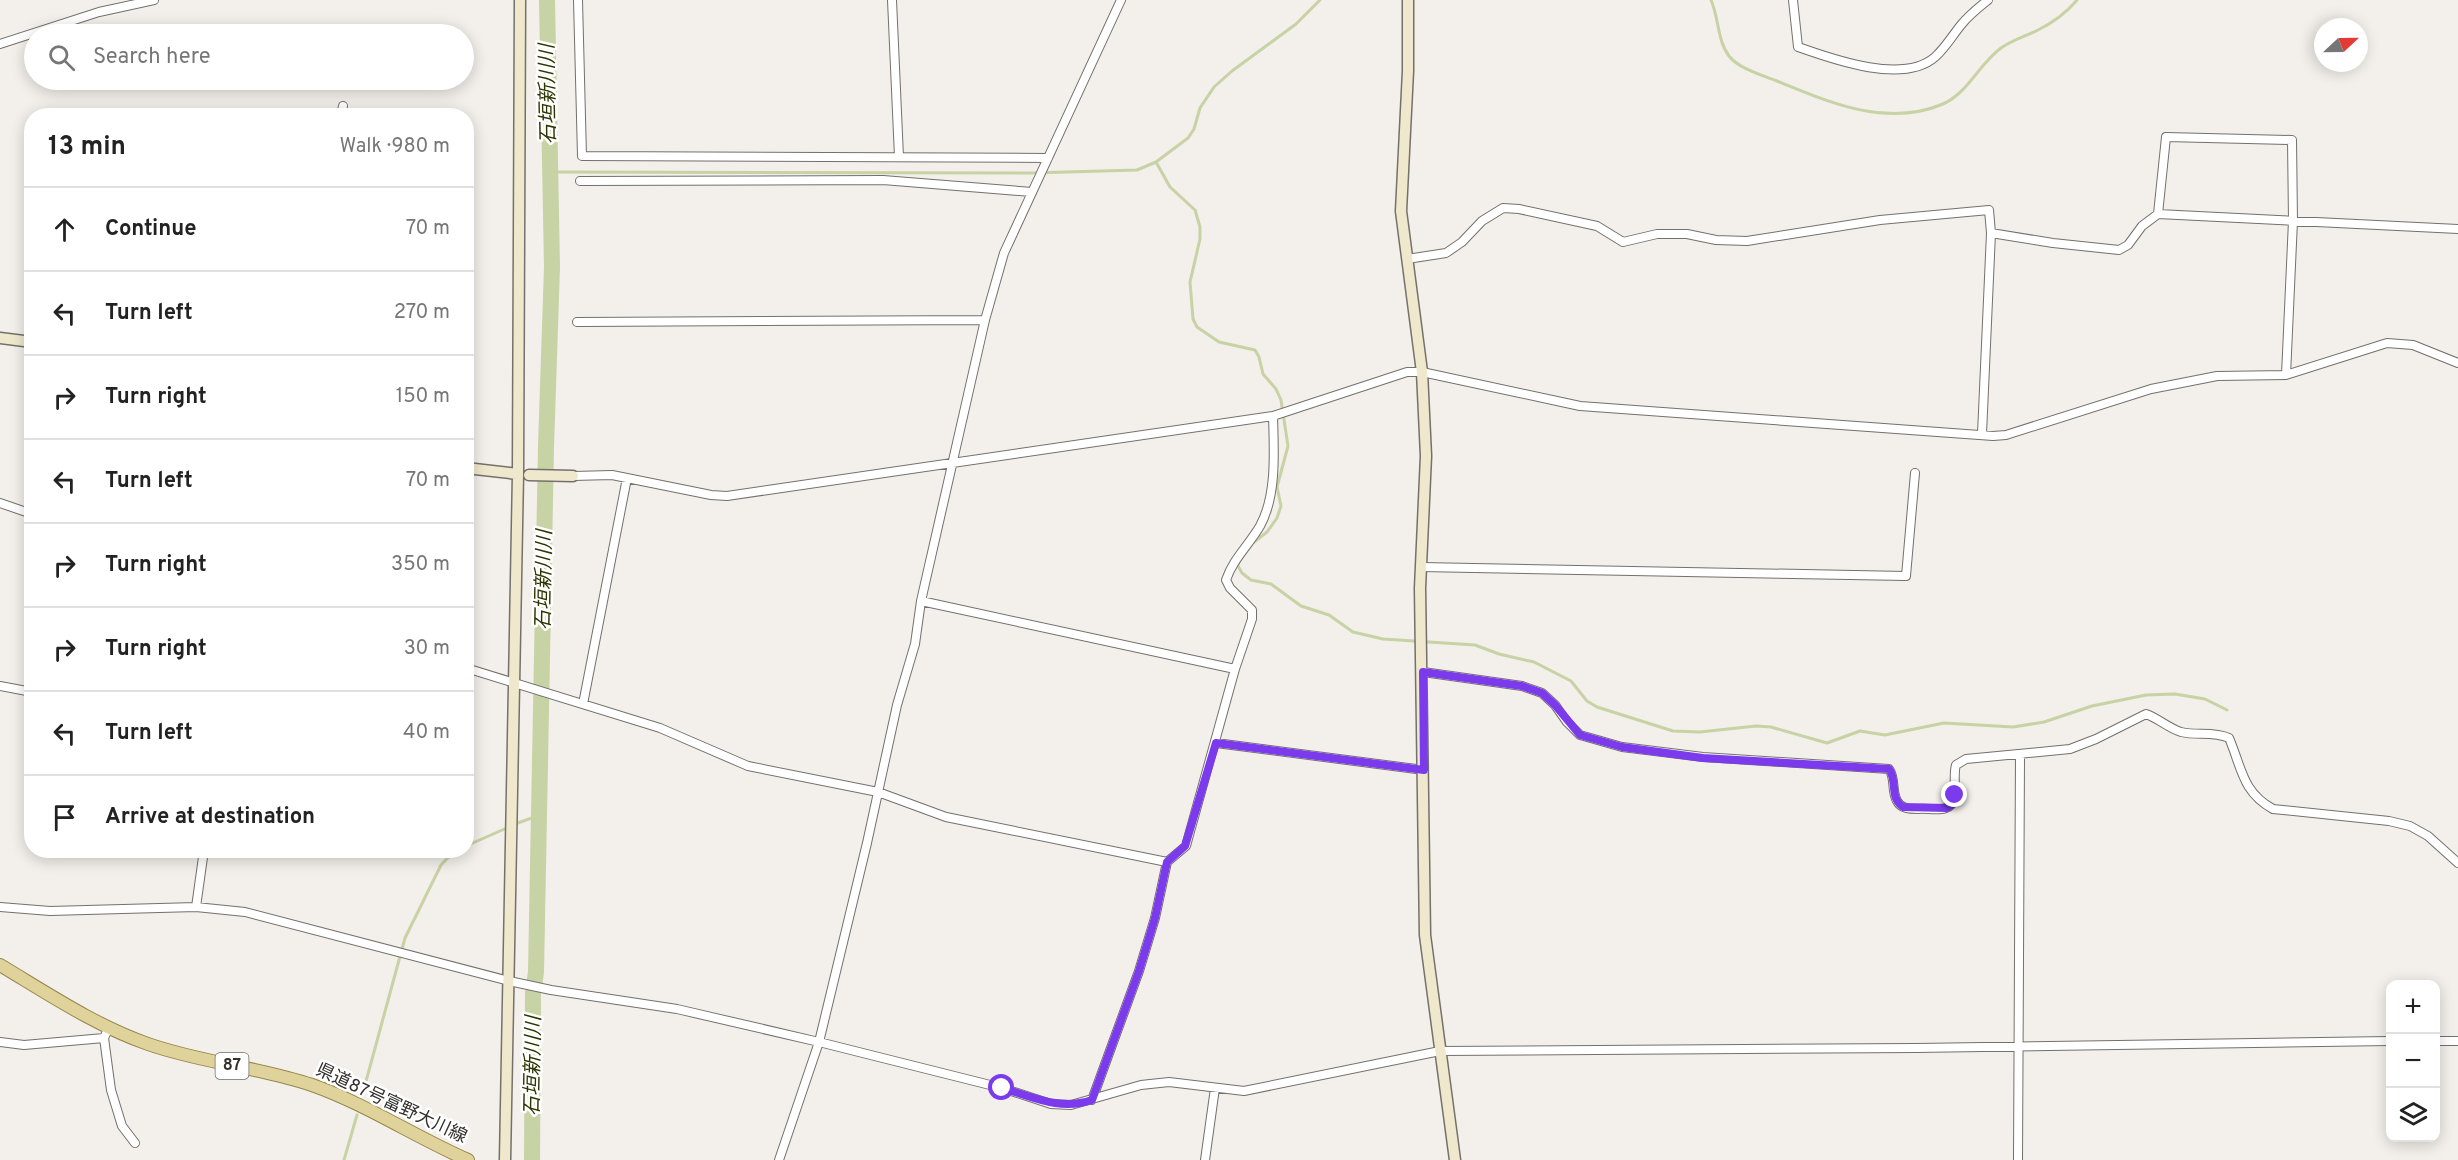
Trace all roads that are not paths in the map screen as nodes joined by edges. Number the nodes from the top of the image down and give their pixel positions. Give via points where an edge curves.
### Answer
1 (154, 0) edge
2 (520, 0) edge
3 (578, 0) edge
4 (892, 0) edge
5 (1121, 0) edge
6 (1408, 0) edge
7 (1793, 0) edge
8 (1988, 0) edge
9 (62, 24) edge
10 (24, 36) edge
11 (0, 44) edge
12 (898, 157) junction
13 (1048, 158) junction
14 (580, 181) dead end
15 (1032, 192) junction
16 (2158, 214) junction
17 (2293, 221) junction
18 (2458, 229) edge
19 (1991, 233) junction
20 (1407, 259) junction
21 (985, 320) junction
22 (577, 322) dead end
23 (0, 338) edge
24 (24, 341) edge
25 (2458, 363) edge
26 (1422, 372) junction
27 (2286, 375) junction
28 (1273, 416) junction
29 (1982, 434) junction
30 (953, 464) junction
31 (474, 469) edge
32 (1915, 473) dead end
33 (524, 474) junction
34 (573, 476) joint
35 (627, 478) junction
36 (0, 503) edge
37 (24, 511) edge
38 (1421, 567) junction
39 (921, 601) junction
40 (1235, 669) junction
41 (474, 670) edge
42 (1423, 672) junction
43 (520, 684) junction
44 (0, 686) edge
45 (24, 690) edge
46 (583, 704) junction
47 (1216, 743) junction
48 (2020, 755) junction
49 (1424, 770) junction
50 (878, 792) junction
51 (203, 858) edge
52 (1167, 862) junction
53 (2458, 863) edge
54 (196, 906) junction
55 (0, 907) edge
56 (0, 965) edge
57 (509, 981) junction
58 (106, 1033) junction
59 (2386, 1041) edge
60 (2440, 1041) edge
61 (2458, 1041) edge
62 (0, 1042) edge
63 (819, 1042) junction
64 (2018, 1045) junction
65 (1440, 1051) junction
66 (1215, 1088) junction
67 (1092, 1100) junction
68 (135, 1143) dead end
69 (468, 1160) edge
70 (505, 1160) edge
71 (779, 1160) edge
72 (1205, 1160) edge
73 (1455, 1160) edge
74 (2018, 1160) edge

1 - 9 street
2 - 33 street
3 - 12 street via 582,156
4 - 12 street
5 - 13 street
6 - 20 street via 1401,211
7 - 8 street via 1798,47 1852,65 1891,69 1933,59
10 - 11 street
12 - 13 street
13 - 15 street
14 - 15 street via 883,180
15 - 21 street via 1004,253
16 - 17 street
16 - 17 street via 2166,137 2292,140
16 - 19 street via 2119,250
17 - 18 street
17 - 27 street
19 - 20 street via 1989,210 1880,220 1747,241 1657,234 1623,242 1597,226 1519,208 1503,208 1446,253
19 - 29 street
20 - 26 street
21 - 22 street
21 - 30 street
23 - 24 street
25 - 27 street via 2413,345 2387,343
26 - 28 street via 1407,372
26 - 29 street via 1580,406
26 - 38 street via 1426,456
27 - 29 street via 2217,376 2151,388 2006,435
28 - 30 street
28 - 40 street via 1269,502 1260,525 1231,565 1226,580 1252,610
30 - 35 street via 727,496
30 - 39 street
31 - 33 street
32 - 38 street via 1906,576
33 - 34 street
33 - 43 street
34 - 35 street
35 - 46 street
36 - 37 street
38 - 42 street
39 - 40 street
39 - 50 street via 915,644
40 - 47 street
41 - 43 street
42 - 48 street via 1522,686 1542,693 1580,735 1622,747 1703,758 1889,769 1893,790 1903,807 1947,808 1953,804 1955,795 1956,765 1976,757
42 - 49 street
43 - 46 street
43 - 57 street
44 - 45 street
46 - 50 street via 660,728 748,766
47 - 49 street
47 - 52 street via 1185,846
48 - 53 street via 2070,749 2146,714 2181,732 2218,733 2229,738 2248,789 2258,801 2273,809 2410,826 2428,836
48 - 64 street
49 - 65 street via 1425,935
50 - 52 street via 946,817
50 - 63 street
51 - 54 street
52 - 67 street via 1139,971
54 - 55 street via 50,911
54 - 57 street via 244,912
56 - 58 main road, 県道87号富野大川線 / 87
57 - 63 street via 677,1009
57 - 70 street
58 - 62 street via 24,1045
58 - 68 street via 114,1099 122,1126
58 - 69 main road, 県道87号富野大川線 / 87 via 328,1091
59 - 64 street
60 - 61 street
63 - 67 street via 1051,1104
63 - 71 street
64 - 65 street
64 - 74 street
65 - 66 street via 1244,1091
65 - 73 street
66 - 67 street via 1169,1082 1141,1085
66 - 72 street

